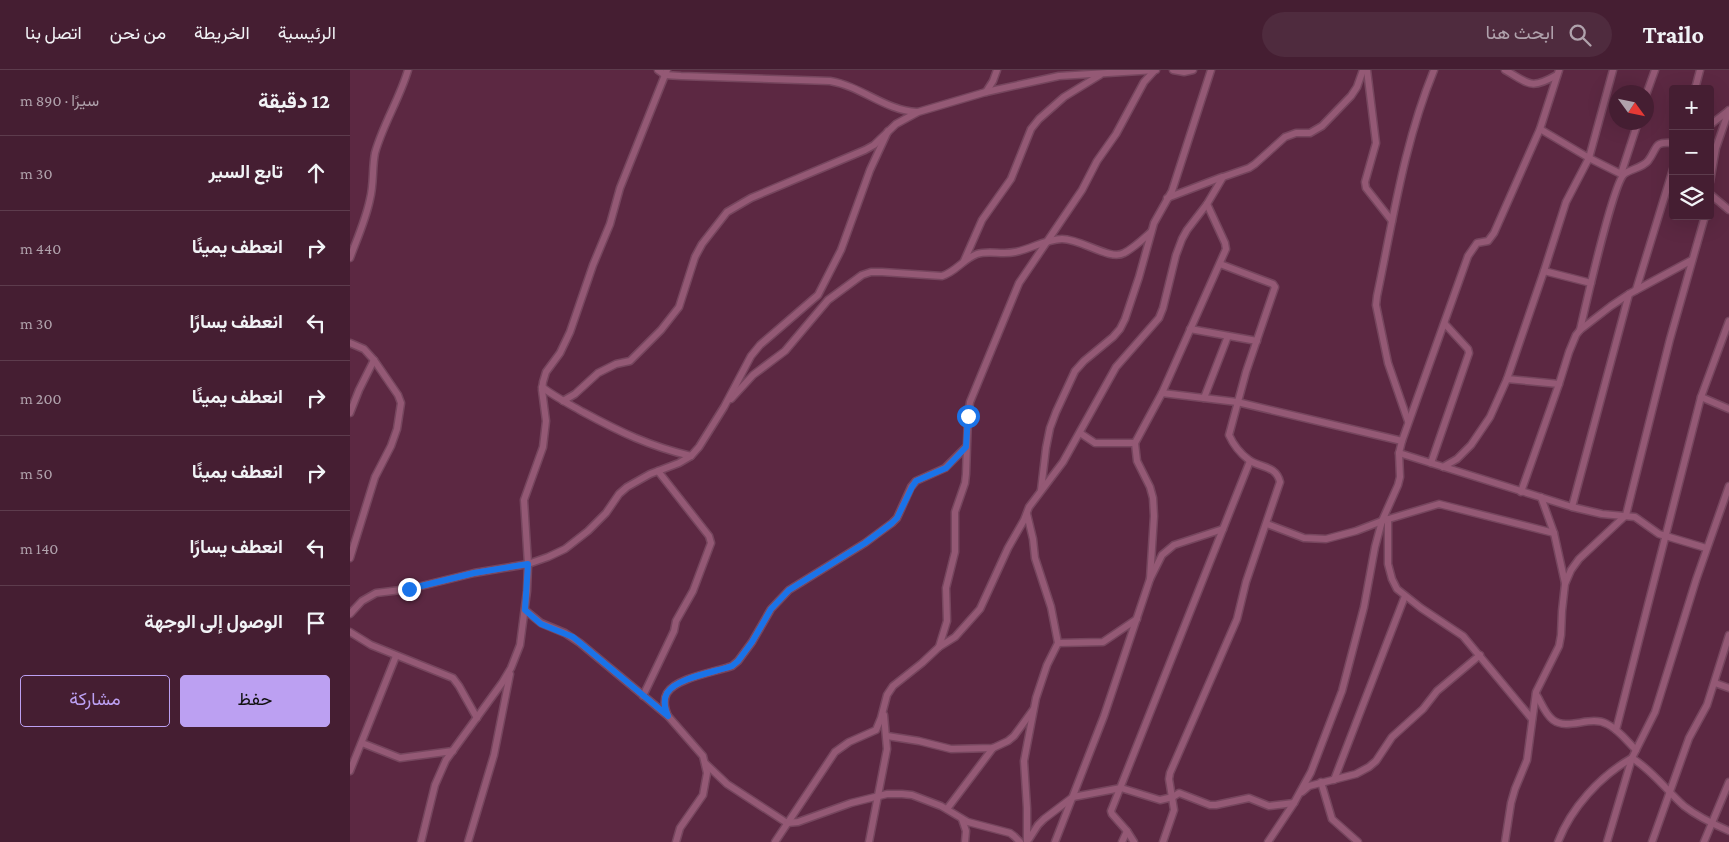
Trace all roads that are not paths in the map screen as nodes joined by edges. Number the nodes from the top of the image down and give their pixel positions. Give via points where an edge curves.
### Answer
1 (408, 70) edge
2 (658, 70) edge
3 (997, 70) edge
4 (1156, 70) edge
5 (1173, 70) edge
6 (1193, 70) edge
7 (1211, 70) edge
8 (1365, 70) edge
9 (1434, 70) edge
10 (1505, 70) edge
11 (1613, 70) edge
12 (1655, 70) edge
13 (1700, 70) edge
14 (666, 72) edge
15 (1558, 72) edge
16 (1104, 73) junction
17 (1650, 85) edge
18 (1696, 85) edge
19 (986, 92) junction
20 (1729, 110) edge
21 (918, 112) junction
22 (1714, 122) edge
23 (1540, 129) junction
24 (1636, 130) edge
25 (888, 131) junction
26 (1669, 143) edge
27 (1589, 158) junction
28 (1622, 174) junction
29 (1671, 175) edge
30 (1711, 175) edge
31 (1223, 177) junction
32 (1714, 197) edge
33 (1167, 198) junction
34 (1207, 204) junction
35 (1729, 210) edge
36 (1704, 220) edge
37 (1392, 221) junction
38 (1151, 232) junction
39 (1047, 242) junction
40 (350, 258) edge
41 (1692, 260) junction
42 (963, 262) junction
43 (1220, 264) junction
44 (1544, 271) junction
45 (1591, 283) junction
46 (1633, 292) junction
47 (1729, 321) edge
48 (1445, 324) junction
49 (1190, 329) junction
50 (1580, 330) junction
51 (1228, 336) junction
52 (1257, 341) junction
53 (350, 343) edge
54 (374, 360) junction
55 (1507, 379) junction
56 (1559, 384) junction
57 (542, 387) junction
58 (1162, 393) junction
59 (1702, 397) junction
60 (1204, 398) junction
61 (563, 401) junction
62 (1237, 402) junction
63 (724, 407) junction
64 (1729, 409) edge
65 (350, 413) edge
66 (1408, 422) junction
67 (1080, 433) junction
68 (1402, 441) junction
69 (1135, 443) junction
70 (966, 447) junction
71 (1399, 453) junction
72 (691, 456) junction
73 (1250, 461) junction
74 (1431, 463) junction
75 (1443, 467) junction
76 (658, 472) junction
77 (1729, 486) edge
78 (1041, 491) junction
79 (1522, 492) junction
80 (1540, 497) junction
81 (1572, 507) junction
82 (1027, 514) junction
83 (1626, 515) junction
84 (1385, 520) junction
85 (1266, 524) junction
86 (1223, 529) junction
87 (1554, 533) junction
88 (1666, 537) junction
89 (1706, 548) junction
90 (350, 558) edge
91 (528, 564) junction
92 (1150, 579) junction
93 (1565, 584) junction
94 (1405, 596) junction
95 (525, 610) junction
96 (350, 614) edge
97 (1136, 619) junction
98 (350, 632) edge
99 (1729, 635) edge
100 (1058, 643) junction
101 (940, 647) junction
102 (1480, 655) junction
103 (396, 656) junction
104 (511, 668) junction
105 (1715, 683) junction
106 (1729, 688) edge
107 (1536, 692) junction
108 (643, 696) junction
109 (1034, 709) junction
110 (883, 711) junction
111 (668, 716) junction
112 (476, 718) junction
113 (1532, 719) junction
114 (1616, 730) junction
115 (887, 736) junction
116 (362, 743) junction
117 (993, 748) junction
118 (1636, 750) junction
119 (453, 751) junction
120 (1632, 758) junction
121 (706, 764) junction
122 (350, 771) edge
123 (1334, 780) junction
124 (1321, 782) junction
125 (1729, 782) edge
126 (1121, 788) junction
127 (1670, 792) junction
128 (877, 797) junction
129 (1173, 797) junction
130 (1073, 798) junction
131 (1293, 802) junction
132 (947, 809) junction
133 (962, 818) junction
134 (787, 823) junction
135 (1712, 823) junction
136 (1127, 831) junction
137 (1729, 831) edge
138 (421, 842) edge
139 (468, 842) edge
140 (676, 842) edge
141 (775, 842) edge
142 (869, 842) edge
143 (965, 842) edge
144 (1020, 842) edge
145 (1027, 842) edge
146 (1055, 842) edge
147 (1122, 842) edge
148 (1134, 842) edge
149 (1162, 842) edge
150 (1268, 842) edge
151 (1358, 842) edge
152 (1505, 842) edge
153 (1558, 842) edge
154 (1607, 842) edge
155 (1652, 842) edge
156 (1704, 842) edge

1 - 40 street via 378,145 369,208
2 - 14 street
3 - 19 street
4 - 16 street
4 - 39 street via 1144,82 1120,128
5 - 6 street
7 - 33 street
8 - 31 street via 1351,96 1322,126 1310,133 1285,137 1249,168
8 - 37 street via 1376,143 1366,188
9 - 37 street via 1408,144
10 - 15 street via 1534,85
11 - 27 street
12 - 17 street
13 - 18 street
14 - 21 street via 708,78 836,82 899,109
14 - 57 street via 620,188 610,224 564,347 546,372
15 - 23 street
16 - 19 street via 1059,76
16 - 42 street via 1064,97 1031,129 1011,179 982,220
19 - 21 street
20 - 22 street
20 - 30 street via 1716,148
21 - 25 street
23 - 27 street
23 - 48 street via 1494,233 1488,241 1477,243 1468,256
24 - 28 street
25 - 61 street via 874,145 853,157 750,198 727,212 695,257 673,316 630,360 608,366
25 - 63 street via 870,170 842,250 823,286 760,345
26 - 28 street via 1659,144 1645,163
27 - 28 street
27 - 44 street via 1566,202
28 - 45 street
29 - 46 street
31 - 33 street
31 - 34 street
32 - 35 street
33 - 38 street
34 - 43 street via 1225,243
34 - 67 street via 1182,240 1159,318 1116,367
36 - 41 street
37 - 66 street via 1376,305 1388,363
38 - 39 street via 1118,255 1110,255 1071,239
38 - 78 street via 1120,329 1075,371 1056,412 1046,448
39 - 42 street via 1013,252 977,254
39 - 70 street via 1012,297 970,402
41 - 46 street
41 - 83 street
42 - 63 street via 942,276 871,272 857,277 828,300 786,351 753,375
43 - 49 street
43 - 52 street via 1275,287
44 - 45 street
44 - 55 street
45 - 50 street
46 - 50 street
46 - 81 street
47 - 59 street
48 - 66 street
48 - 74 street via 1469,353
49 - 51 street
49 - 58 street
50 - 56 street via 1572,342
51 - 52 street
51 - 60 street
52 - 62 street
53 - 54 street via 364,349
54 - 65 street
54 - 90 street via 398,395 400,414 391,446 375,477
55 - 56 street
55 - 75 street via 1490,417 1471,445
56 - 79 street
57 - 61 street
57 - 91 street via 546,421 543,447 524,500
58 - 60 street
58 - 69 street
59 - 64 street
59 - 88 street
60 - 62 street
61 - 72 street via 622,433 663,450
62 - 68 street
62 - 73 street via 1229,435
63 - 72 street
66 - 68 street
67 - 69 street via 1095,443
67 - 78 street
68 - 71 street
69 - 92 street via 1137,461 1153,498
70 - 101 street via 965,483 955,512 954,559 945,594 947,620
70 - 111 street via 946,468 916,481 892,523 789,590 771,609 752,642 732,666 672,687 665,702
71 - 74 street
71 - 84 street via 1400,477
72 - 76 street
73 - 85 street via 1270,468 1279,477
73 - 86 street
74 - 75 street
75 - 79 street
76 - 91 street via 627,487 577,541 548,558
76 - 108 street via 709,536 711,544 693,591
77 - 89 street
78 - 82 street
79 - 80 street
80 - 81 street
80 - 87 street
81 - 83 street via 1602,514
82 - 100 street via 1035,558 1051,607
82 - 101 street via 980,609 962,631
83 - 88 street via 1635,516
83 - 93 street via 1579,559
84 - 85 street via 1326,539 1304,538
84 - 87 street via 1439,504
84 - 94 street via 1388,564 1396,588
84 - 131 street via 1372,557 1364,607 1342,691 1311,772
85 - 129 street via 1236,619 1170,773
86 - 92 street via 1174,545 1162,556
86 - 126 street
87 - 93 street
88 - 89 street
88 - 114 street
89 - 118 street via 1655,712
91 - 95 street
91 - 96 street via 474,573 416,588 376,593
92 - 97 street
93 - 107 street via 1559,646
94 - 102 street via 1456,630
94 - 123 street
95 - 104 street via 520,645
95 - 108 street via 541,624 573,637
97 - 100 street via 1103,642
97 - 130 street
98 - 103 street
99 - 105 street
100 - 109 street via 1047,665
101 - 110 street via 893,686
102 - 113 street
102 - 123 street via 1437,691 1423,709 1392,737 1376,761 1356,774
103 - 112 street via 453,678
103 - 116 street
104 - 112 street
104 - 139 street via 494,755
105 - 106 street
105 - 127 street via 1689,738
107 - 113 street
107 - 114 street via 1545,711 1554,720 1562,723 1594,720
108 - 111 street
109 - 117 street via 1014,736
109 - 145 street via 1024,761
110 - 115 street
110 - 134 street via 876,730 836,752
111 - 121 street via 698,749
112 - 119 street
113 - 152 street via 1527,760 1511,803
114 - 118 street
115 - 117 street via 950,749
115 - 128 street via 886,759
116 - 119 street via 400,758
116 - 122 street
117 - 132 street
118 - 120 street
119 - 138 street via 435,786
120 - 127 street
120 - 153 street via 1618,766 1584,799 1569,818
120 - 154 street
121 - 134 street via 727,784
121 - 140 street via 703,795 680,828
123 - 124 street
124 - 131 street via 1309,786
124 - 151 street via 1332,820
125 - 135 street
126 - 129 street via 1164,801
126 - 130 street
126 - 136 street via 1111,811
127 - 135 street via 1692,812
127 - 155 street
128 - 132 street via 912,795
128 - 134 street
128 - 142 street
129 - 131 street via 1179,793 1216,805 1248,798 1269,806
129 - 149 street via 1174,810
130 - 145 street via 1044,819
130 - 146 street
131 - 150 street
132 - 133 street
133 - 143 street
133 - 144 street via 976,825 1010,833
134 - 141 street
135 - 137 street
135 - 156 street
136 - 147 street
136 - 148 street

